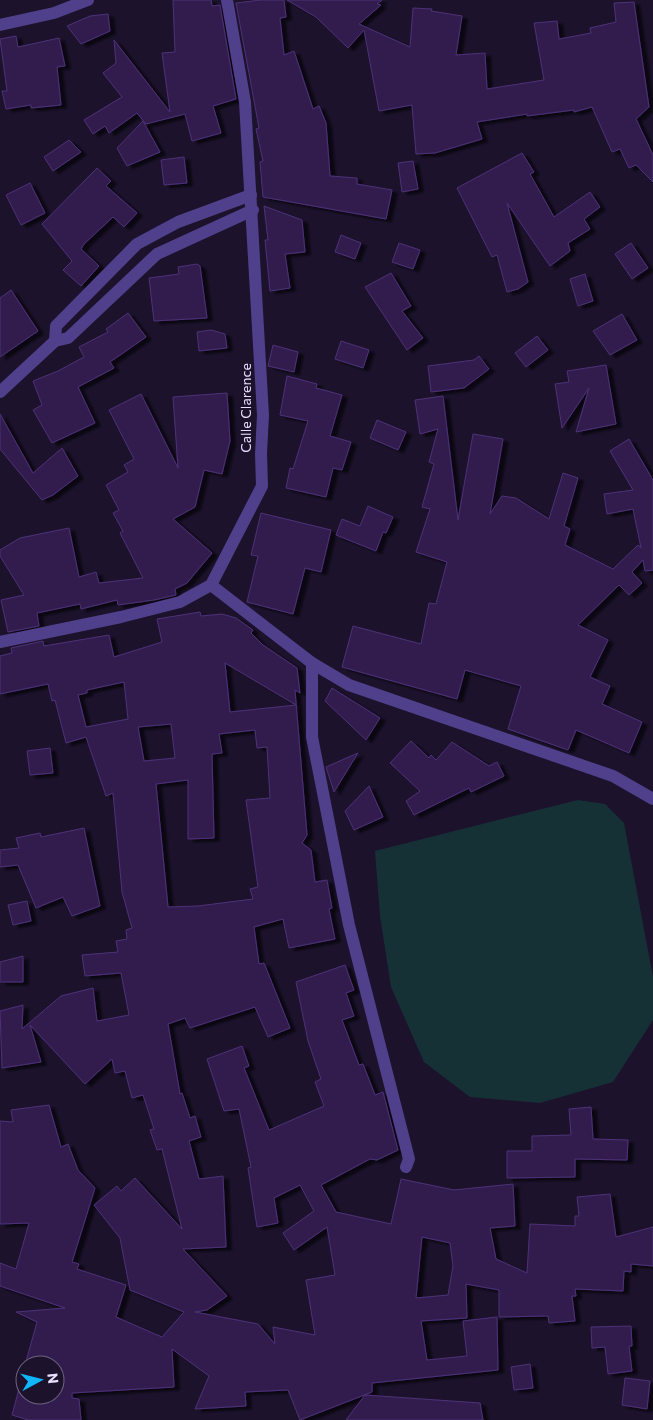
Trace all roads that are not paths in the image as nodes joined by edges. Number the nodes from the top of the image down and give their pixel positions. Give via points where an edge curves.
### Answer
1 (88, 0) edge
2 (227, 0) edge
3 (0, 25) edge
4 (251, 195) junction
5 (252, 210) junction
6 (55, 341) junction
7 (0, 392) edge
8 (212, 585) junction
9 (0, 642) edge
10 (312, 663) junction
11 (653, 799) edge
12 (406, 1167) dead end

1 - 3 street via 54,14
2 - 4 street, Calle Clarence via 245,102
4 - 5 street, Calle Clarence
4 - 6 street via 178,222 137,244 56,326
5 - 6 street via 156,254 68,338
5 - 8 street, Calle Clarence via 263,415 262,486
6 - 7 street
8 - 9 street via 180,602
8 - 10 street
10 - 11 street via 348,685 613,776
10 - 12 street via 312,737 349,925 410,1159

